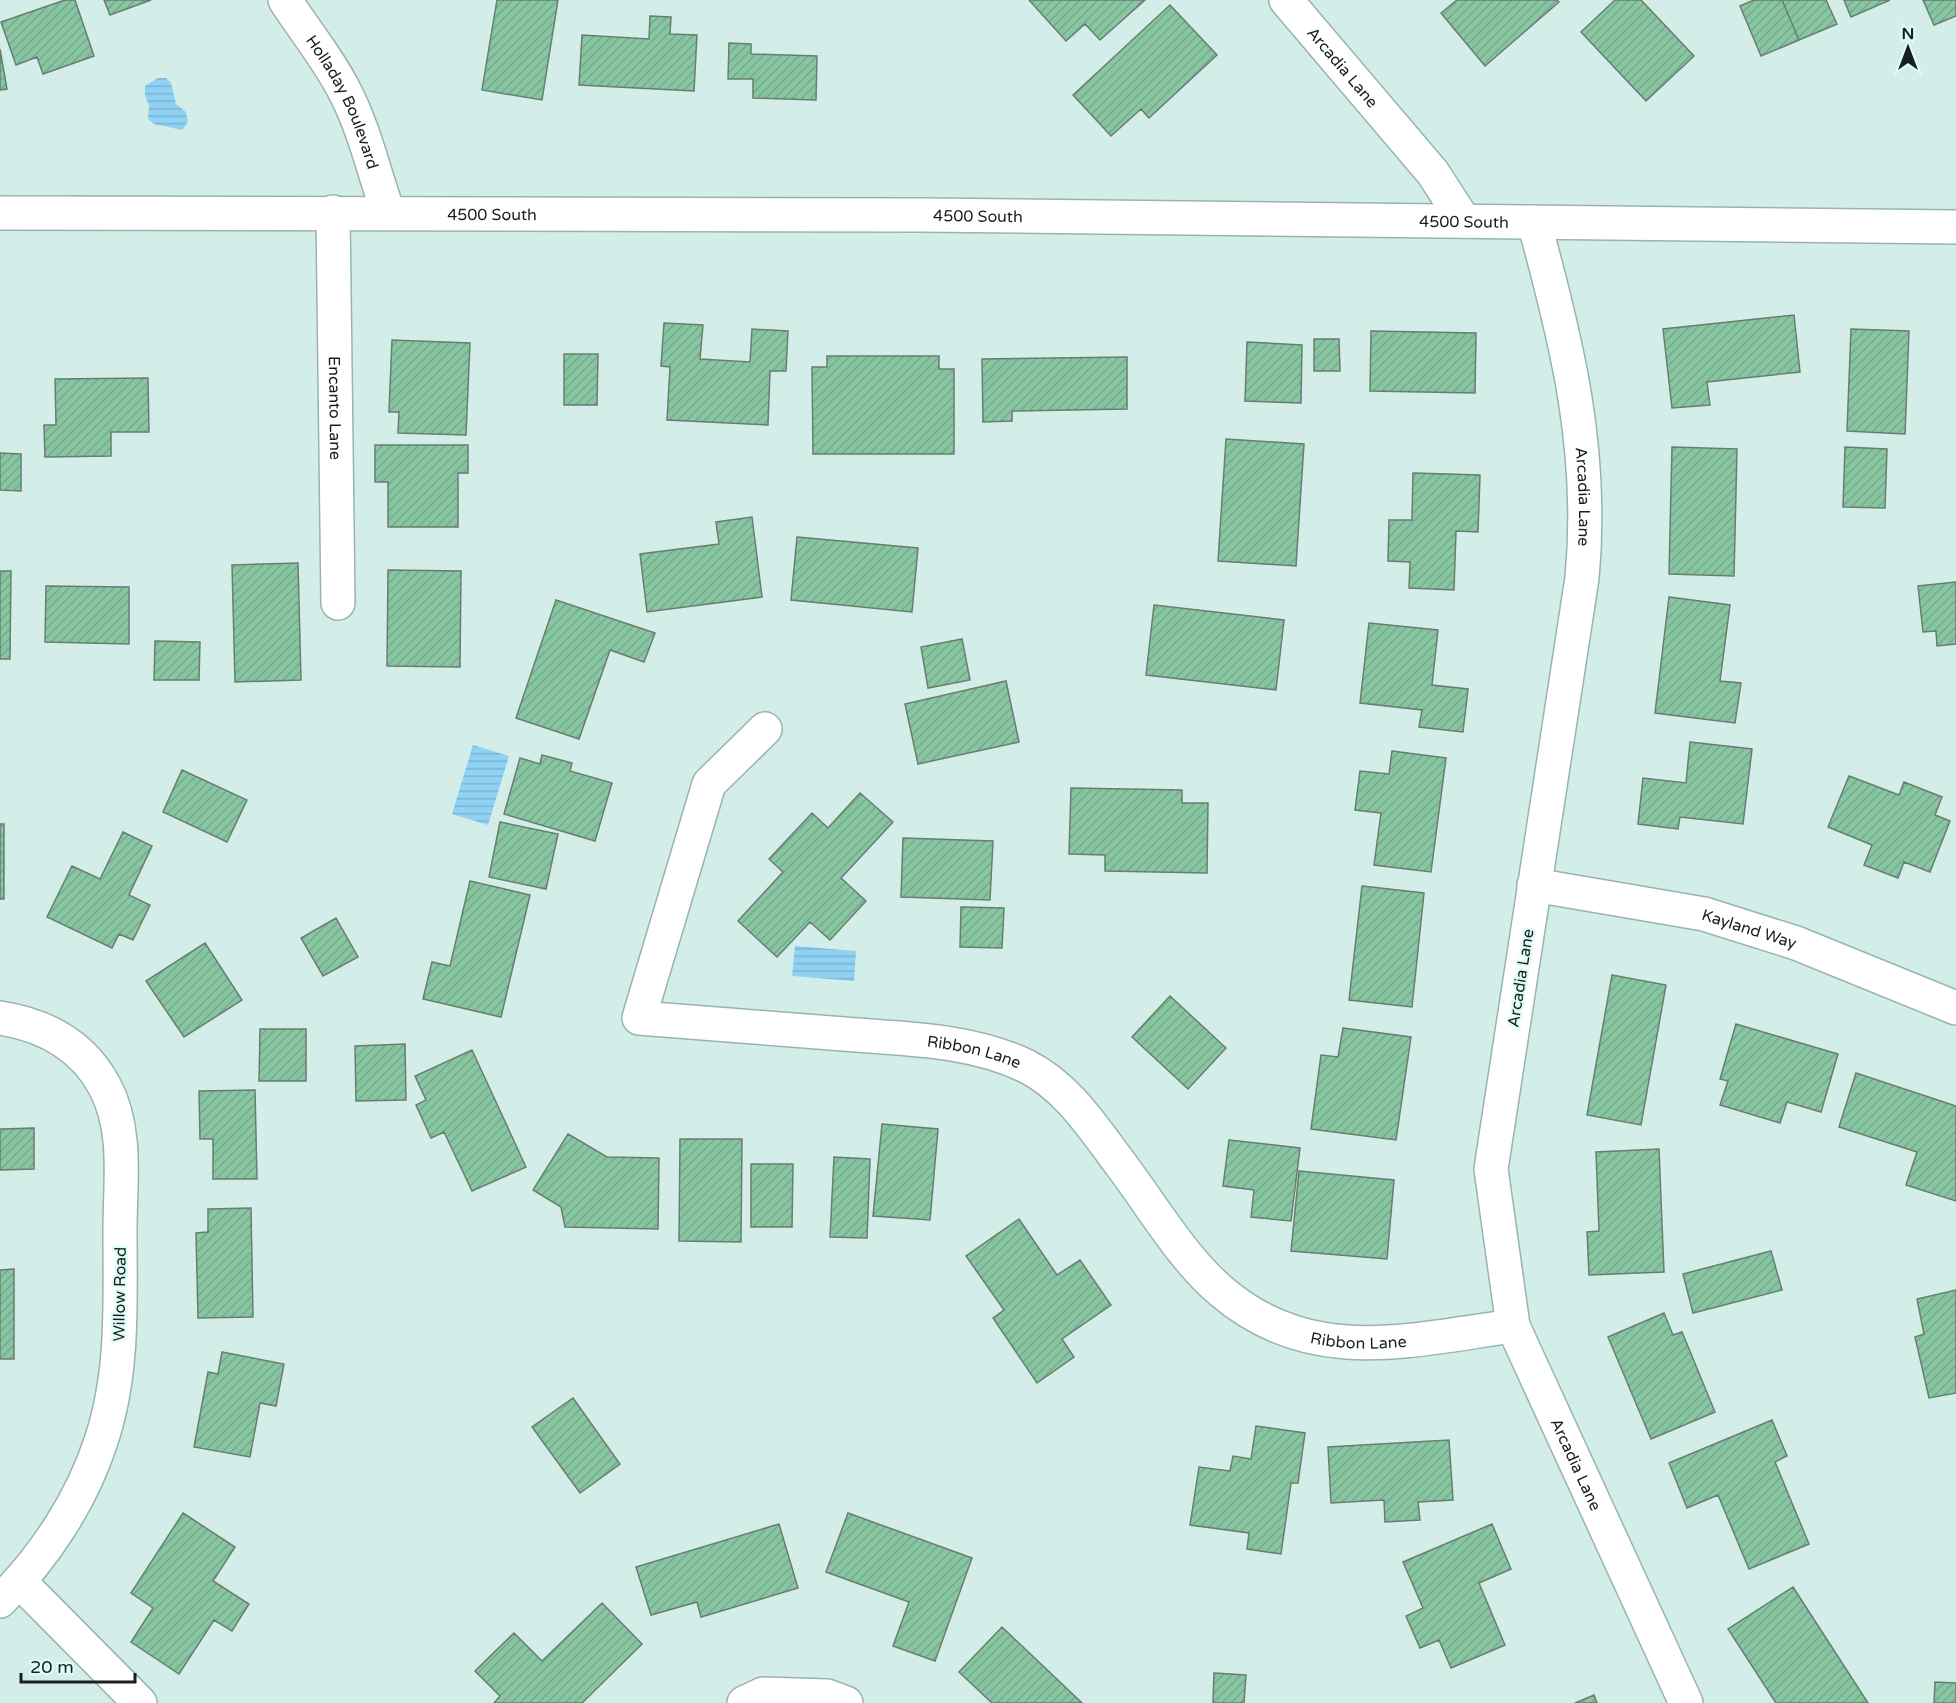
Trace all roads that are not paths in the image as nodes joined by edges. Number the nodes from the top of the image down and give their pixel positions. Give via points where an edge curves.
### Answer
1 (285, 0) edge
2 (1287, 0) edge
3 (333, 212) junction
4 (388, 212) junction
5 (0, 213) edge
6 (1464, 221) junction
7 (1534, 222) junction
8 (1956, 227) edge
9 (338, 603) dead end
10 (765, 729) dead end
11 (1534, 885) junction
12 (1956, 1008) edge
13 (0, 1018) edge
14 (1513, 1326) junction
15 (10, 1591) edge
16 (140, 1703) edge
17 (744, 1703) edge
18 (846, 1703) edge
19 (1686, 1703) edge

1 - 4 street, Holladay Boulevard via 346,92 365,136
2 - 6 street, Arcadia Lane via 1433,172
3 - 4 street, 4500 South
3 - 5 street, 4500 South
3 - 9 street, Encanto Lane
4 - 6 street, 4500 South
6 - 7 street, 4500 South
7 - 8 street, 4500 South
7 - 11 street, Arcadia Lane via 1572,379 1584,459 1586,516 1582,578
10 - 14 street, Ribbon Lane via 709,784 639,1018 940,1042 994,1054 1026,1066 1060,1088 1190,1257 1221,1292 1263,1320 1314,1338 1357,1345
11 - 12 street, Kayland Way via 1704,914 1796,943
11 - 14 street, Arcadia Lane via 1491,1169
13 - 15 street, Willow Road via 48,1030 89,1064 116,1115 121,1146 120,1330 111,1408 87,1478 68,1513
14 - 19 street, Arcadia Lane
15 - 16 street
17 - 18 street via 763,1694 827,1696

